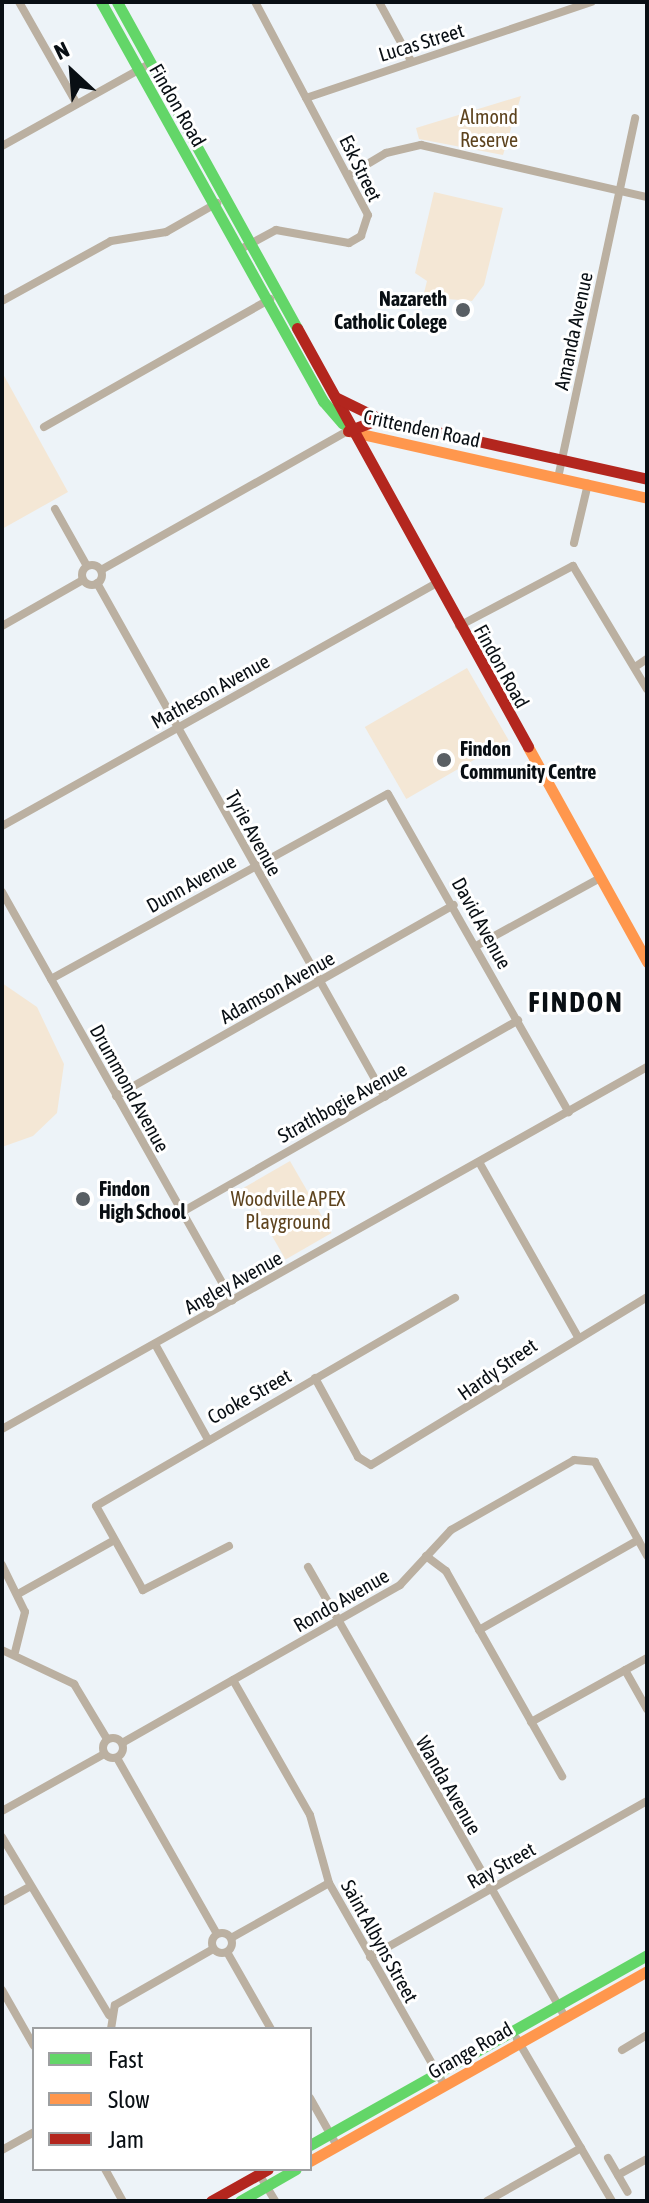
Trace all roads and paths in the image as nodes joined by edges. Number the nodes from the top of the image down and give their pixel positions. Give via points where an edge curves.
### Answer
1 (19, 2) edge
2 (101, 2) edge
3 (117, 2) edge
4 (255, 2) edge
5 (379, 2) edge
6 (591, 2) edge
7 (411, 61) junction
8 (151, 63) junction
9 (137, 70) junction
10 (306, 98) junction
11 (77, 104) junction
12 (635, 118) dead end
13 (2, 146) edge
14 (349, 175) junction
15 (620, 190) junction
16 (226, 197) junction
17 (647, 197) edge
18 (214, 204) junction
19 (252, 243) junction
20 (239, 250) junction
21 (281, 293) junction
22 (268, 300) junction
23 (2, 301) edge
24 (291, 343) junction
25 (308, 346) junction
26 (335, 396) junction
27 (379, 419) junction
28 (44, 427) dead end
29 (348, 431) junction
30 (385, 439) junction
31 (562, 459) junction
32 (368, 465) junction
33 (558, 478) junction
34 (647, 479) edge
35 (588, 484) junction
36 (647, 498) edge
37 (55, 509) dead end
38 (574, 543) dead end
39 (87, 566) junction
40 (101, 570) junction
41 (83, 580) junction
42 (97, 583) junction
43 (435, 584) junction
44 (2, 626) edge
45 (458, 626) junction
46 (647, 659) edge
47 (635, 667) junction
48 (647, 689) edge
49 (177, 728) junction
50 (388, 794) joint
51 (2, 826) edge
52 (254, 866) junction
53 (600, 878) junction
54 (2, 892) edge
55 (454, 905) junction
56 (476, 946) junction
57 (647, 962) edge
58 (51, 979) junction
59 (319, 981) junction
60 (518, 1020) junction
61 (647, 1067) edge
62 (116, 1096) junction
63 (385, 1097) junction
64 (569, 1112) junction
65 (479, 1162) junction
66 (182, 1212) junction
67 (647, 1297) edge
68 (455, 1298) dead end
69 (232, 1301) junction
70 (577, 1335) junction
71 (155, 1344) junction
72 (315, 1378) junction
73 (2, 1429) edge
74 (207, 1438) junction
75 (638, 1540) junction
76 (111, 1542) junction
77 (229, 1546) dead end
78 (426, 1556) junction
79 (647, 1556) edge
80 (2, 1565) edge
81 (308, 1567) dead end
82 (18, 1594) junction
83 (338, 1621) junction
84 (479, 1630) junction
85 (2, 1650) edge
86 (15, 1652) junction
87 (647, 1658) edge
88 (625, 1670) junction
89 (233, 1680) junction
90 (647, 1709) edge
91 (531, 1722) junction
92 (107, 1739) junction
93 (122, 1743) junction
94 (104, 1754) junction
95 (117, 1758) junction
96 (562, 1776) dead end
97 (647, 1801) edge
98 (2, 1811) edge
99 (2, 1837) edge
100 (329, 1883) junction
101 (29, 1887) junction
102 (490, 1890) junction
103 (2, 1902) edge
104 (217, 1934) junction
105 (231, 1938) junction
106 (213, 1949) junction
107 (227, 1952) junction
108 (647, 1955) edge
109 (370, 1957) junction
110 (647, 1971) edge
111 (2, 1990) edge
112 (558, 2005) junction
113 (109, 2015) junction
114 (565, 2017) junction
115 (111, 2027) edge
116 (270, 2027) edge
117 (512, 2031) junction
118 (647, 2035) edge
119 (32, 2042) edge
120 (520, 2043) junction
121 (622, 2050) dead end
122 (437, 2073) junction
123 (444, 2085) junction
124 (312, 2102) edge
125 (32, 2133) edge
126 (330, 2134) junction
127 (312, 2144) edge
128 (337, 2146) junction
129 (581, 2148) junction
130 (2, 2150) edge
131 (608, 2158) dead end
132 (647, 2159) edge
133 (312, 2160) edge
134 (106, 2171) edge
135 (263, 2171) edge
136 (292, 2171) edge
137 (618, 2175) junction
138 (266, 2186) junction
139 (628, 2192) dead end
140 (123, 2201) edge
141 (211, 2201) edge
142 (240, 2201) edge
143 (275, 2201) edge
144 (487, 2201) edge
145 (612, 2201) edge

1 - 11 street
2 - 9 main road, Findon Road
3 - 8 main road, Findon Road
4 - 10 street, Esk Street
5 - 7 street
6 - 7 street, Lucas Street
7 - 10 street, Lucas Street
8 - 9 street
8 - 16 main road, Findon Road
9 - 11 street
9 - 18 main road, Findon Road
10 - 14 street, Esk Street
11 - 13 street
12 - 15 street, Amanda Avenue
14 - 15 street via 386,153 421,145
14 - 19 street, Esk Street via 368,215 356,240 276,230
15 - 17 street
15 - 31 street, Amanda Avenue
16 - 18 street
16 - 19 main road, Findon Road
18 - 20 main road, Findon Road
18 - 23 street via 166,232 111,241
19 - 20 street, Esk Street
19 - 21 main road, Findon Road
20 - 22 main road, Findon Road
21 - 22 street
21 - 25 main road, Findon Road
22 - 24 main road, Findon Road
22 - 28 street
24 - 25 main road
24 - 29 main road, Findon Road
25 - 26 main road, Findon Road
26 - 27 main road
26 - 29 main road, Findon Road
27 - 29 main road, Crittenden Road
27 - 31 main road, Crittenden Road
29 - 30 main road, Crittenden Road
29 - 32 main road, Findon Road
29 - 40 street
30 - 32 main road via 372,446
30 - 33 main road, Crittenden Road
31 - 33 street, Amanda Avenue
31 - 34 main road, Crittenden Road
32 - 43 main road, Findon Road
33 - 35 main road, Crittenden Road
35 - 36 main road, Crittenden Road
35 - 38 street
37 - 39 street
39 - 40 street
39 - 41 street
40 - 42 street
41 - 42 street
41 - 44 street
42 - 49 street, Tyrie Avenue
43 - 45 main road, Findon Road
43 - 49 street, Matheson Avenue
45 - 47 street via 573,566
45 - 53 main road, Findon Road
46 - 47 street
47 - 48 street
49 - 51 street, Matheson Avenue
49 - 52 street, Tyrie Avenue
50 - 52 street, Dunn Avenue
50 - 55 street, David Avenue
52 - 58 street, Dunn Avenue
52 - 59 street, Tyrie Avenue
53 - 56 street
53 - 57 main road, Findon Road
54 - 58 street, Drummond Avenue
55 - 56 street, David Avenue
55 - 59 street, Adamson Avenue
56 - 60 street, David Avenue
58 - 62 street, Drummond Avenue
59 - 62 street, Adamson Avenue
59 - 63 street, Tyrie Avenue
60 - 63 street, Strathbogie Avenue
60 - 64 street, David Avenue
61 - 64 street, Angley Avenue
62 - 66 street, Drummond Avenue
63 - 66 street, Strathbogie Avenue
64 - 65 street, Angley Avenue
65 - 69 street, Angley Avenue
65 - 70 street
66 - 69 street, Drummond Avenue
67 - 70 street, Hardy Street
68 - 72 street, Cooke Street
69 - 71 street, Angley Avenue
70 - 72 street, Hardy Street via 452,1421 365,1464
71 - 73 street, Angley Avenue
71 - 74 street
72 - 74 street, Cooke Street
74 - 76 street, Cooke Street via 101,1497 97,1515
75 - 78 street, Rondo Avenue via 585,1457 451,1530
75 - 79 street, Rondo Avenue
75 - 84 street
76 - 77 street, Cooke Street via 143,1590
76 - 82 street
78 - 83 street, Rondo Avenue via 400,1585
78 - 84 street via 446,1571
80 - 82 street
81 - 83 street, Wanda Avenue
82 - 86 street via 25,1612
83 - 89 street, Rondo Avenue
83 - 102 street, Wanda Avenue
84 - 91 street
85 - 86 street
86 - 92 street via 74,1684
87 - 88 street
88 - 90 street
88 - 91 street
89 - 93 street, Rondo Avenue
89 - 100 street, Saint Albyns Street via 310,1815
91 - 96 street
92 - 93 street
92 - 94 street
93 - 95 street
94 - 95 street
94 - 98 street
95 - 104 street
97 - 102 street, Ray Street
99 - 101 street
100 - 105 street
100 - 109 street, Saint Albyns Street
101 - 103 street
101 - 113 street
102 - 109 street, Ray Street
102 - 112 street, Wanda Avenue
104 - 105 street
104 - 106 street
105 - 107 street
106 - 107 street
106 - 113 street via 115,2005
107 - 116 street
108 - 112 main road, Grange Road
109 - 122 street, Saint Albyns Street
110 - 114 main road, Grange Road
111 - 119 street
112 - 114 street, Wanda Avenue
112 - 117 main road, Grange Road
113 - 115 street
114 - 120 main road, Grange Road
117 - 120 street
117 - 122 main road, Grange Road
118 - 121 street
120 - 123 main road, Grange Road
120 - 129 street
122 - 123 street, Saint Albyns Street
122 - 126 main road, Grange Road
123 - 128 main road, Grange Road
124 - 126 street
125 - 130 street
126 - 127 main road, Grange Road
126 - 128 street
128 - 133 main road, Grange Road
129 - 144 street
129 - 145 street
131 - 137 street
132 - 137 street
134 - 140 street
135 - 138 street
135 - 141 main road
136 - 138 main road
137 - 139 street
138 - 142 main road
138 - 143 street

